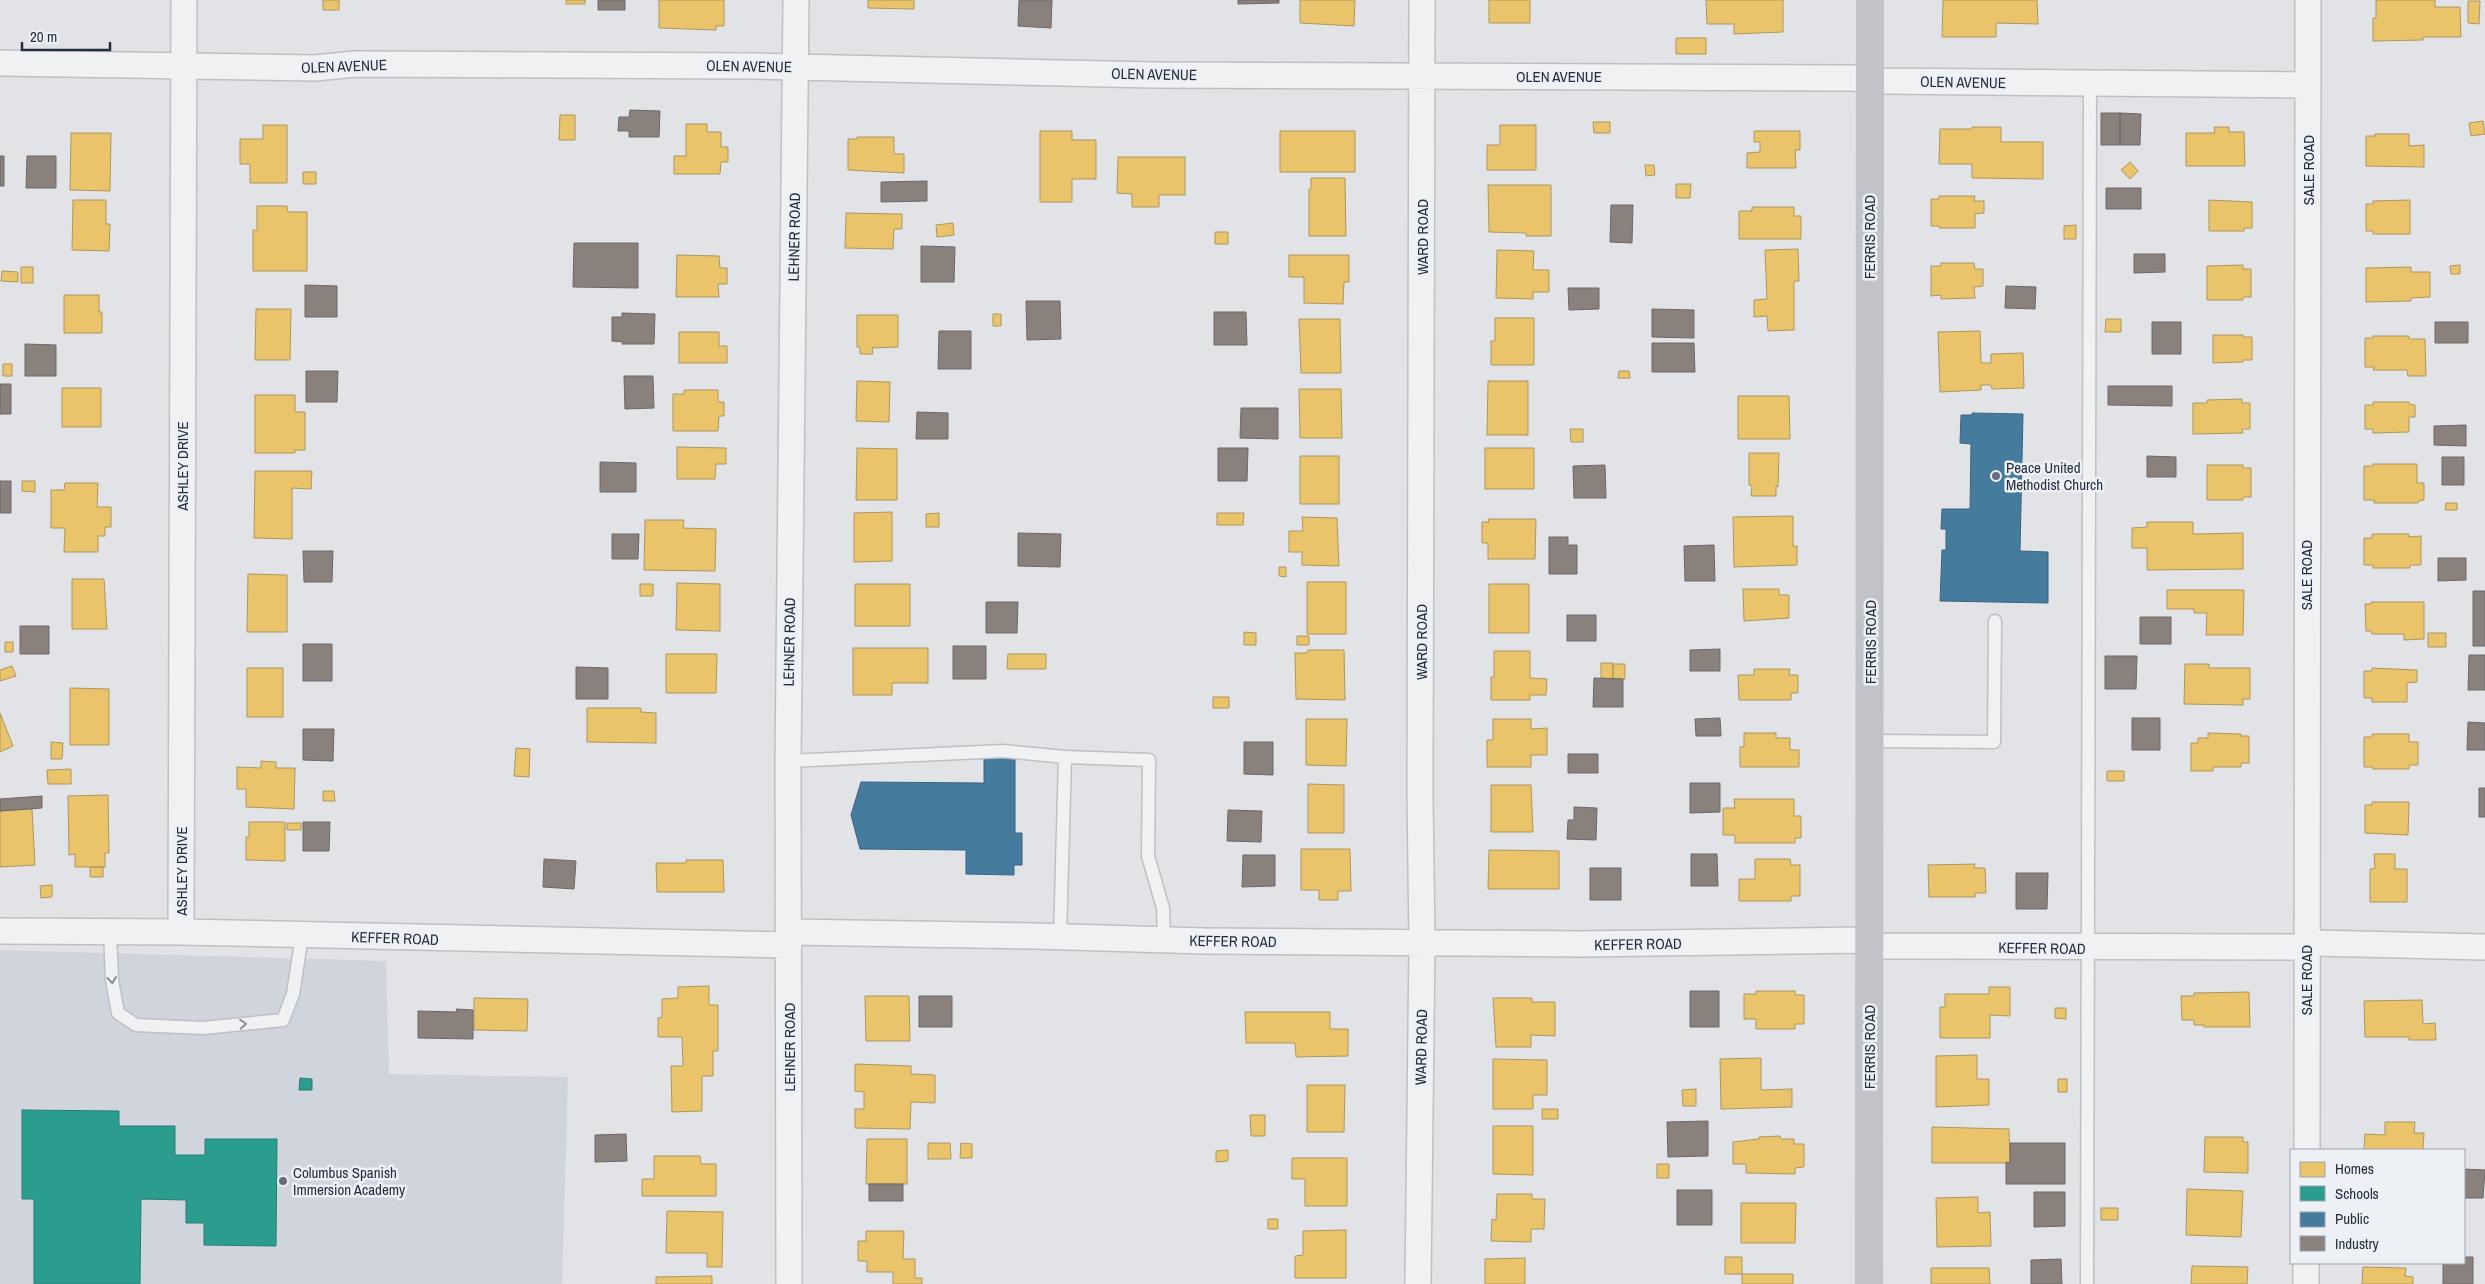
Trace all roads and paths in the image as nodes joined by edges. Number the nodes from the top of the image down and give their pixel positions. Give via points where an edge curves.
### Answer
1 (184, 0) edge
2 (796, 0) edge
3 (1422, 0) edge
4 (1870, 0) edge
5 (2308, 0) edge
6 (0, 63) edge
7 (183, 65) junction
8 (796, 67) junction
9 (1422, 76) junction
10 (1869, 79) junction
11 (2090, 85) junction
12 (2307, 85) junction
13 (1995, 621) dead end
14 (1870, 742) junction
15 (1065, 757) junction
16 (788, 761) junction
17 (0, 931) edge
18 (110, 931) junction
19 (181, 932) junction
20 (302, 935) junction
21 (1060, 937) junction
22 (789, 939) junction
23 (1164, 940) junction
24 (1422, 943) junction
25 (1870, 943) junction
26 (2306, 945) junction
27 (2485, 947) edge
28 (2089, 948) junction
29 (2307, 1149) edge
30 (2306, 1264) edge
31 (788, 1284) edge
32 (1418, 1284) edge
33 (1870, 1284) edge
34 (2087, 1284) edge
35 (2306, 1284) edge

1 - 7 street, ASHLEY DRIVE
2 - 8 street, LEHNER ROAD
3 - 9 street, WARD ROAD
4 - 10 main road, FERRIS ROAD
5 - 12 street, SALE ROAD
6 - 7 street, OLEN AVENUE
7 - 8 street, OLEN AVENUE via 315,68 355,64
7 - 19 street, ASHLEY DRIVE
8 - 9 street, OLEN AVENUE via 1154,75
8 - 16 street, LEHNER ROAD
9 - 10 street, OLEN AVENUE
9 - 24 street, WARD ROAD
10 - 11 street, OLEN AVENUE
10 - 14 main road, FERRIS ROAD
11 - 12 street, OLEN AVENUE
11 - 28 lane
12 - 26 street, SALE ROAD
13 - 14 lane via 1994,742
14 - 25 main road, FERRIS ROAD
15 - 16 lane via 1003,751
15 - 21 lane
15 - 23 lane via 1150,760 1148,856 1163,908
16 - 22 street, LEHNER ROAD
17 - 18 street, KEFFER ROAD
18 - 19 street, KEFFER ROAD
18 -> 20 lane via 112,980 118,1013 136,1025 203,1028 283,1020 294,994
19 - 20 street, KEFFER ROAD
20 - 22 street, KEFFER ROAD
21 - 22 street, KEFFER ROAD
21 - 23 street, KEFFER ROAD
22 - 31 street, LEHNER ROAD
23 - 24 street, KEFFER ROAD
24 - 25 street, KEFFER ROAD via 1861,940
24 - 32 street, WARD ROAD
25 - 28 street, KEFFER ROAD via 1880,946
25 - 33 main road, FERRIS ROAD
26 - 27 street, KEFFER ROAD
26 - 28 street, KEFFER ROAD
26 - 29 street, SALE ROAD
28 - 34 lane
30 - 35 street

